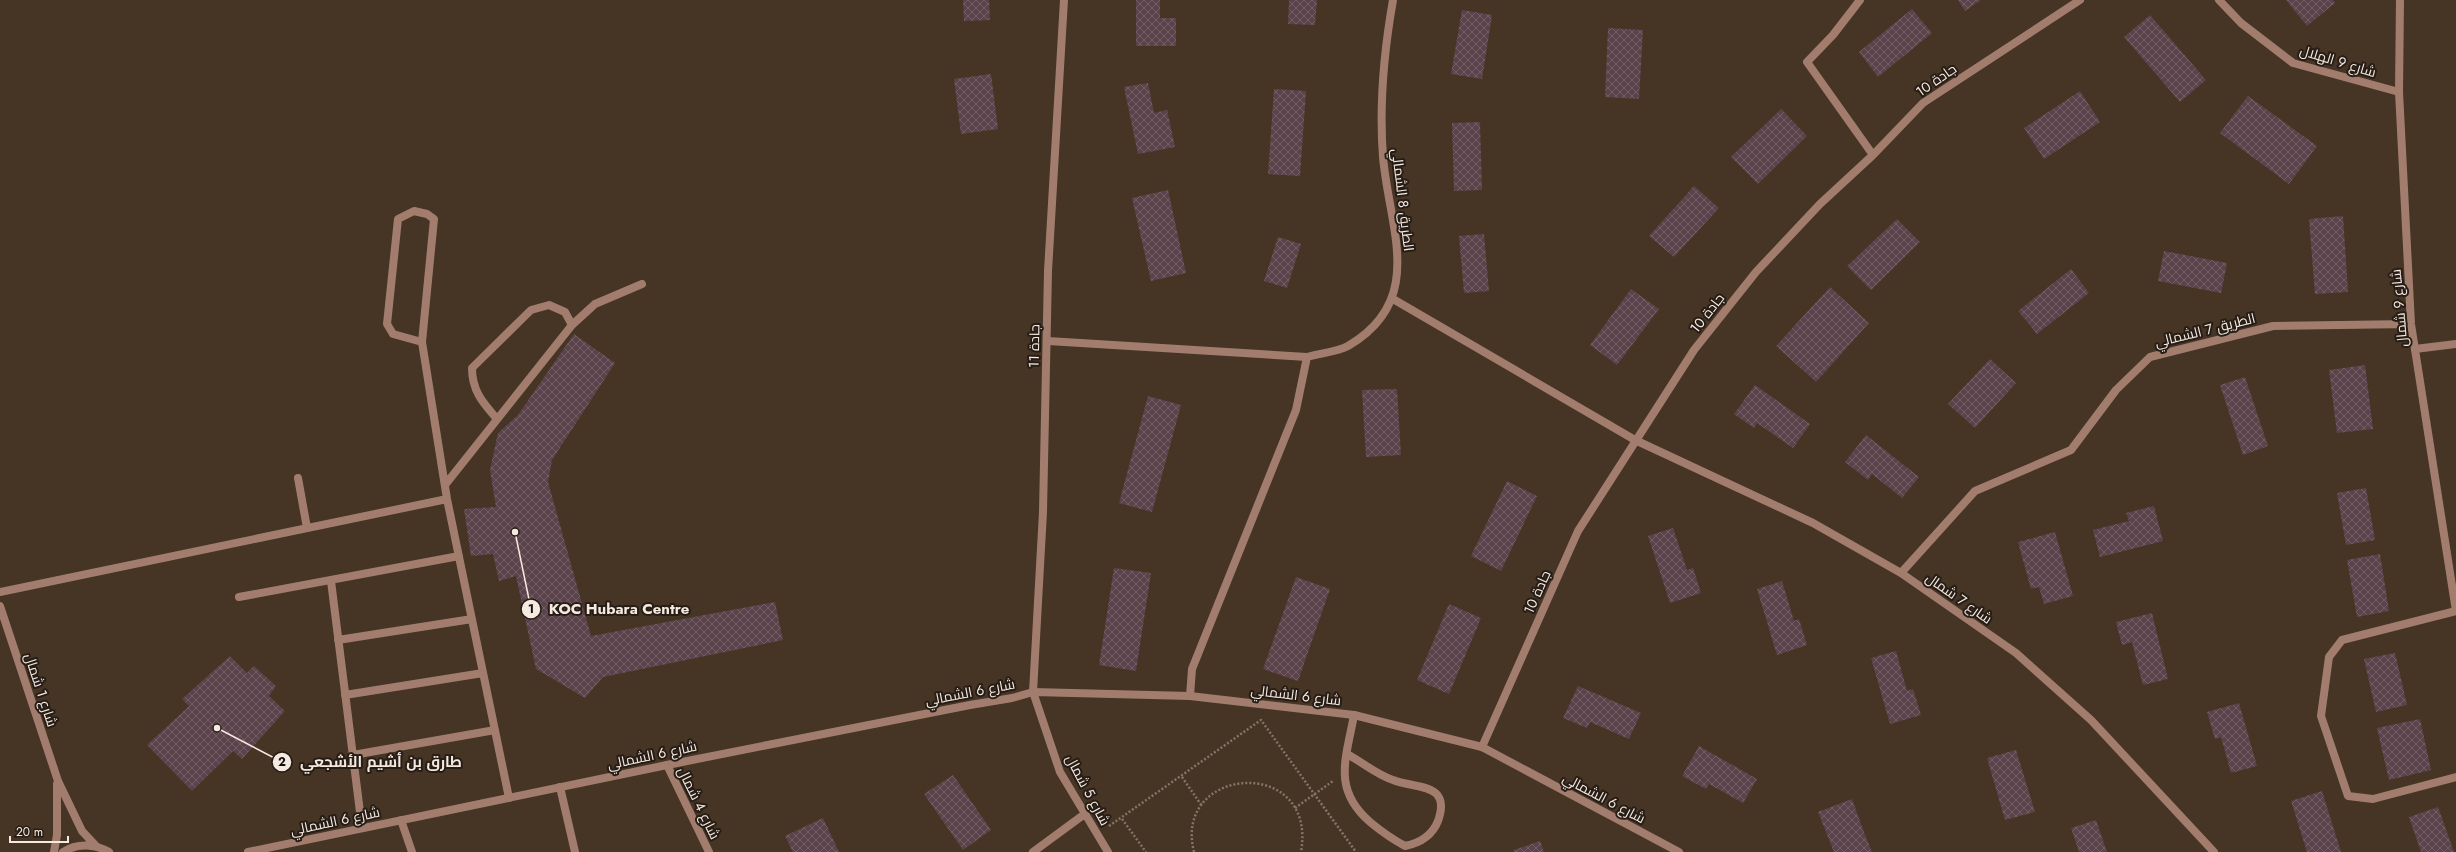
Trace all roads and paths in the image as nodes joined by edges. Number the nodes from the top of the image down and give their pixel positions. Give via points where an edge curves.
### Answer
1 (1064, 0) edge
2 (1393, 0) edge
3 (1860, 0) edge
4 (2080, 0) edge
5 (2219, 0) edge
6 (2400, 0) edge
7 (2399, 92) junction
8 (1873, 155) junction
9 (642, 284) dead end
10 (1393, 299) junction
11 (2411, 324) junction
12 (572, 325) junction
13 (1048, 341) junction
14 (422, 342) junction
15 (2456, 344) edge
16 (2415, 349) junction
17 (1307, 357) junction
18 (497, 419) junction
19 (1635, 440) junction
20 (298, 478) dead end
21 (445, 485) junction
22 (448, 499) junction
23 (307, 528) junction
24 (459, 556) junction
25 (1901, 574) junction
26 (331, 582) junction
27 (0, 592) edge
28 (238, 597) dead end
29 (0, 606) edge
30 (2456, 611) edge
31 (472, 619) junction
32 (338, 640) junction
33 (483, 673) junction
34 (1033, 692) junction
35 (345, 695) junction
36 (1190, 696) junction
37 (1354, 715) junction
38 (495, 730) junction
39 (1482, 747) junction
40 (1347, 754) junction
41 (352, 755) junction
42 (667, 764) junction
43 (1345, 776) junction
44 (1182, 777) junction
45 (2456, 777) edge
46 (58, 781) junction
47 (560, 787) junction
48 (1315, 794) junction
49 (509, 798) junction
50 (1202, 806) junction
51 (1295, 808) junction
52 (1086, 813) junction
53 (1122, 819) junction
54 (401, 820) junction
55 (362, 828) junction
56 (1096, 834) junction
57 (96, 846) junction
58 (1405, 849) edge
59 (54, 852) edge
60 (63, 852) edge
61 (110, 852) edge
62 (248, 852) edge
63 (412, 852) edge
64 (575, 852) edge
65 (709, 852) edge
66 (1033, 852) edge
67 (1108, 852) edge
68 (1146, 852) edge
69 (1194, 852) edge
70 (1301, 852) edge
71 (1356, 852) edge
72 (1679, 852) edge
73 (2214, 852) edge

1 - 13 street, جادة 11 via 1048,271
2 - 10 street, الطريق 8 الشمالي via 1384,51 1383,157 1398,257
3 - 8 street via 1833,36 1807,62
4 - 8 street, جادة 10 via 1923,103
5 - 7 street, شارع 9 الهلال via 2241,23 2293,63
6 - 7 street, شارع 9 شمال
7 - 11 street, شارع 9 شمال
8 - 19 street, جادة 10 via 1820,204 1756,272 1694,350
9 - 12 street via 595,304
10 - 17 street, الطريق 8 الشمالي via 1374,327 1347,346
10 - 19 street, شارع 7 شمال
11 - 16 street, شارع 9 شمال
11 - 25 street, الطريق 7 الشمالي via 2273,326 2150,357 2116,390 2071,450 1975,491
12 - 18 street
12 - 18 street via 564,312 549,305 532,310 472,368 472,383 480,399
13 - 17 street, الطريق 8 الشمالي
13 - 34 street, جادة 11 via 1043,512
14 - 14 street via 434,219 427,214 414,211 398,219 387,324 393,334
14 - 21 street
15 - 16 street
16 - 30 street, شارع 9 شمال
17 - 36 street via 1296,410 1192,670
18 - 21 street
19 - 25 street, شارع 7 شمال via 1813,523
19 - 39 street, جادة 10 via 1578,531
20 - 23 street
21 - 22 street
22 - 23 street
22 - 24 street
23 - 27 street
24 - 26 street
24 - 31 street
25 - 73 street, شارع 7 شمال via 2016,653 2091,720
26 - 28 street
26 - 32 street
29 - 46 street, شارع 1 شمال
30 - 45 street via 2342,640 2328,657 2321,716 2348,796 2373,799
31 - 32 street
31 - 33 street
32 - 35 street
33 - 35 street
33 - 38 street
34 - 36 street, شارع 6 الشمالي
34 - 42 street, شارع 6 الشمالي
34 - 52 street, شارع 5 شمال via 1060,772
35 - 41 street
36 - 37 street, شارع 6 الشمالي
37 - 39 street, شارع 6 الشمالي
37 - 40 street
38 - 41 street
38 - 49 street
39 - 72 street, شارع 6 الشمالي
40 - 43 street
40 - 58 street via 1393,780 1427,788 1438,795 1440,808 1436,826 1423,840
41 - 55 street
42 - 47 street, شارع 6 الشمالي
42 - 65 street, شارع 4 شمال
43 - 48 path via 1331,782
43 - 58 street via 1350,799 1356,810
44 - 48 path via 1261,720
44 - 50 path
44 - 53 path
46 - 57 street, شارع 1 شمال via 82,832
46 - 59 street, شارع 1 شمال via 57,835
47 - 49 street, شارع 6 الشمالي
47 - 64 street
48 - 51 path
48 - 71 path
49 - 54 street, شارع 6 الشمالي
50 - 51 path via 1217,790 1227,785 1249,782 1260,783 1280,792
50 - 69 path via 1193,827
51 - 70 path via 1302,830
52 - 56 street, شارع 5 شمال
52 - 66 street
53 - 56 path
53 - 68 path
54 - 55 street, شارع 6 الشمالي
54 - 63 street
55 - 62 street, شارع 6 الشمالي
56 - 67 street, شارع 5 شمال
57 - 60 street via 80,846
57 - 61 street

